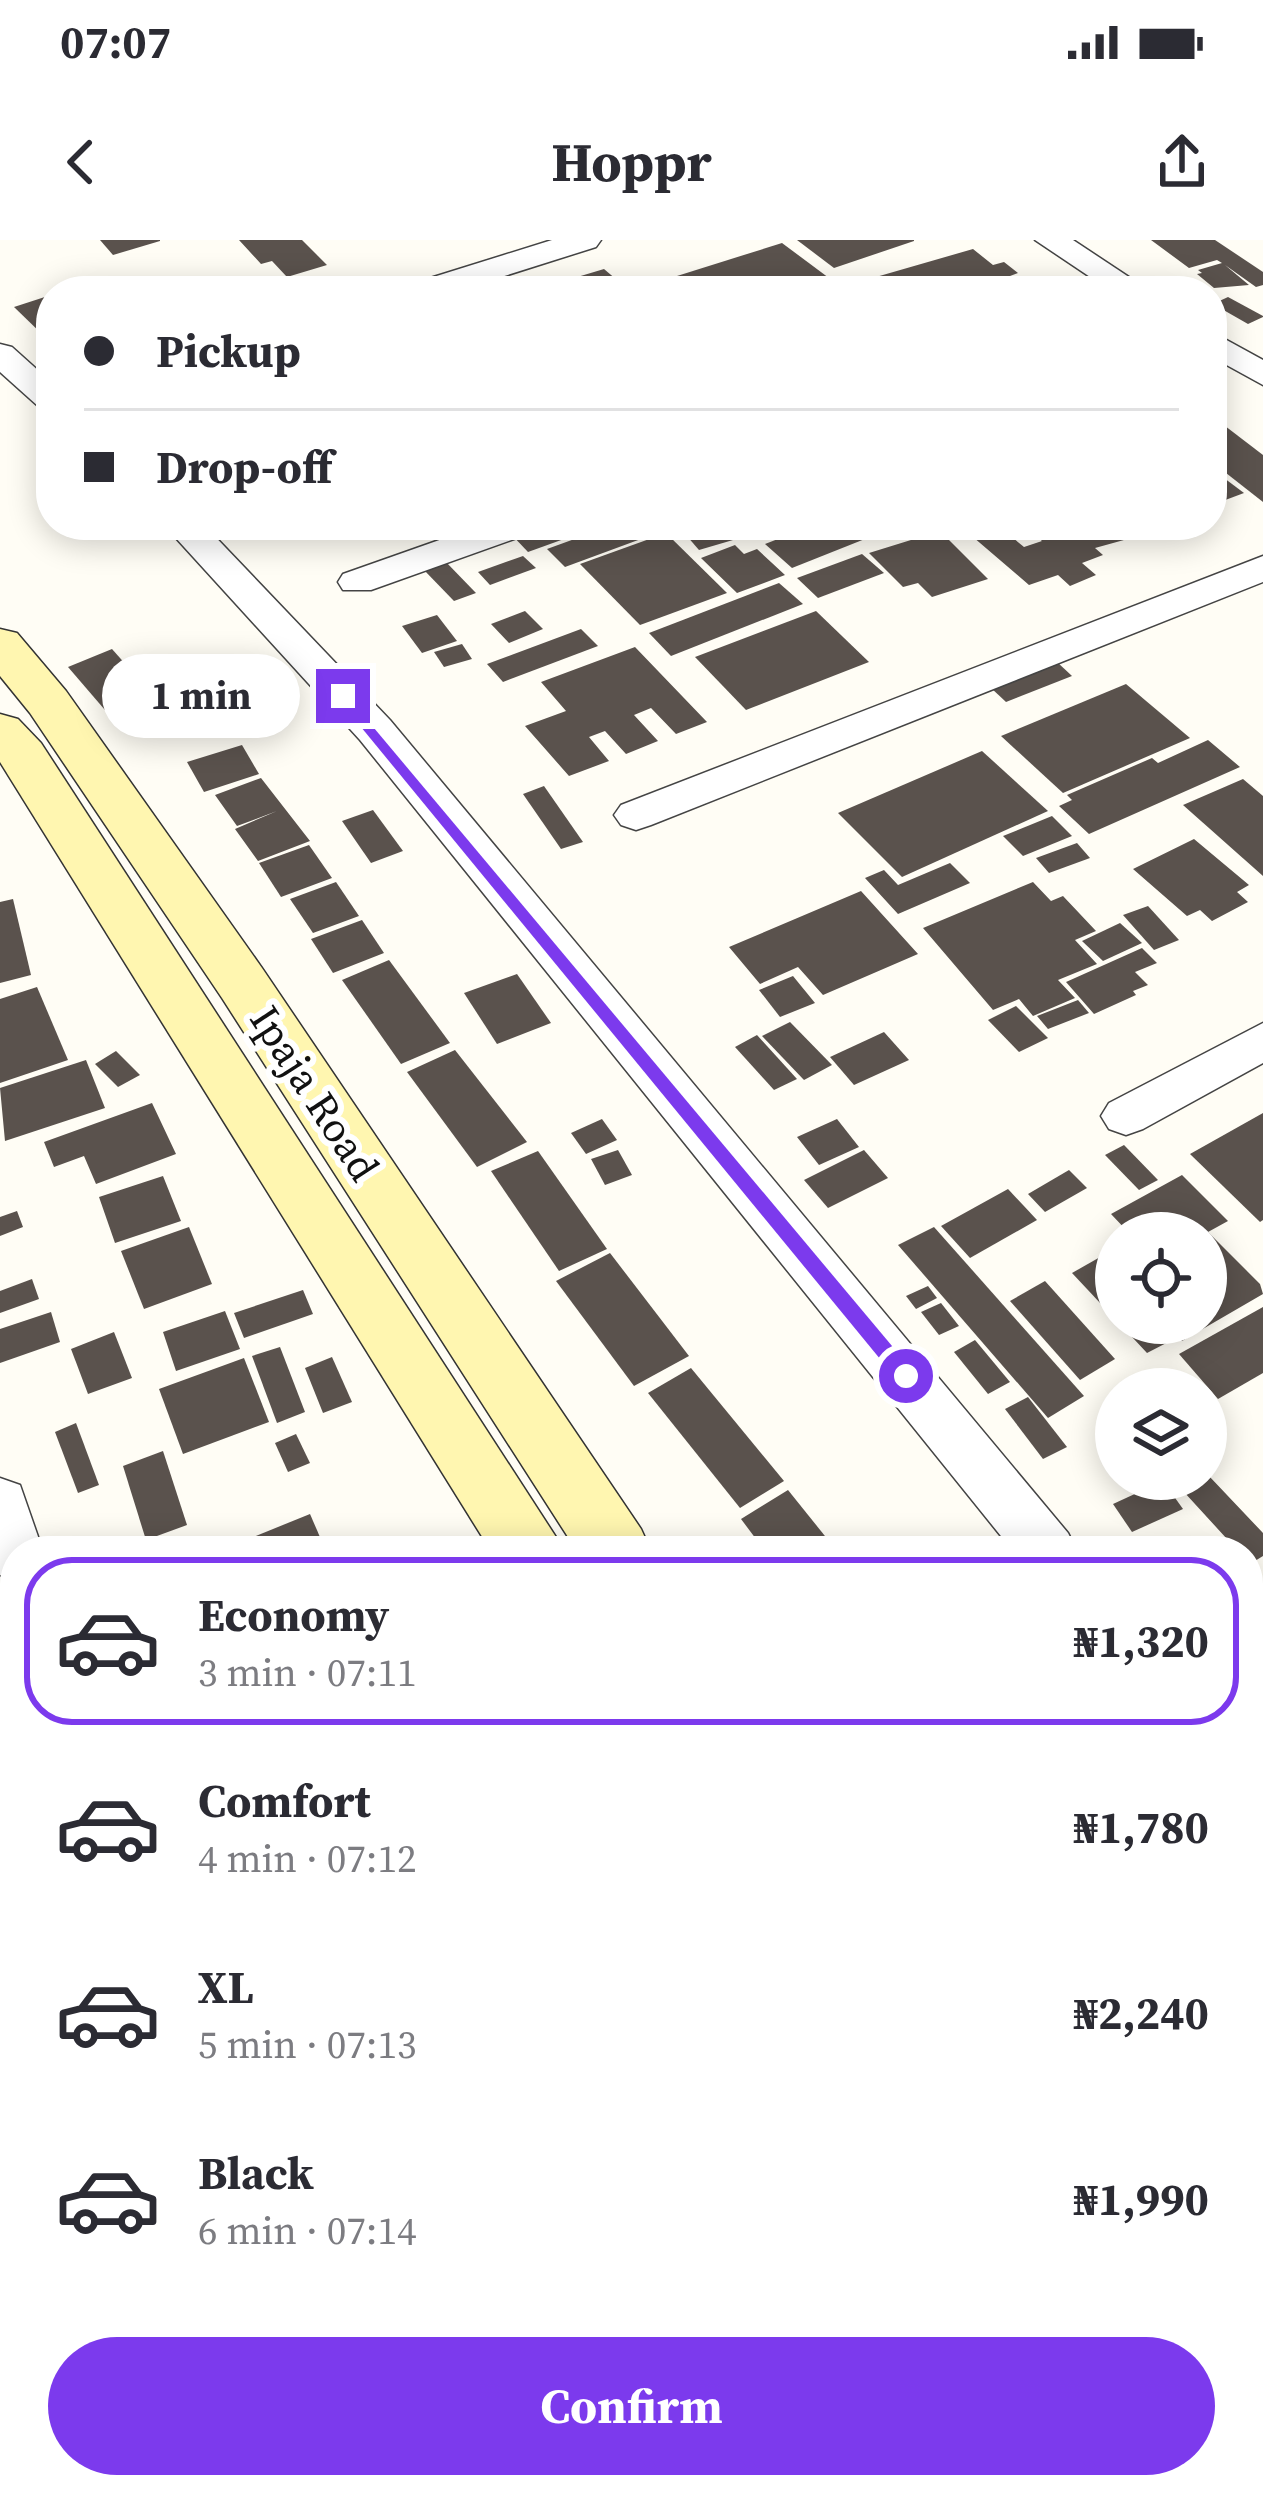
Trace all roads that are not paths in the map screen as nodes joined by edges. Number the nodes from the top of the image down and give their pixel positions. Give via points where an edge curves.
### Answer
1 (585, 240) edge
2 (1051, 240) edge
3 (471, 276) edge
4 (1110, 276) edge
5 (1227, 352) edge
6 (0, 354) edge
7 (1263, 375) edge
8 (36, 386) edge
9 (197, 540) edge
10 (476, 540) edge
11 (1263, 568) edge
12 (357, 582) dead end
13 (0, 644) edge
14 (8, 750) edge
15 (636, 815) dead end
16 (1263, 1041) edge
17 (1126, 1116) dead end
18 (0, 1503) edge
19 (10, 1536) edge
20 (520, 1536) edge
21 (606, 1536) edge
22 (1036, 1536) edge

1 - 3 street
2 - 4 street
5 - 7 street
6 - 8 street
9 - 22 street via 375,730
10 - 12 street
11 - 15 street
13 - 21 main road, Ipaja Road via 242,983
14 - 20 main road, Ipaja Road
16 - 17 street
18 - 19 street

